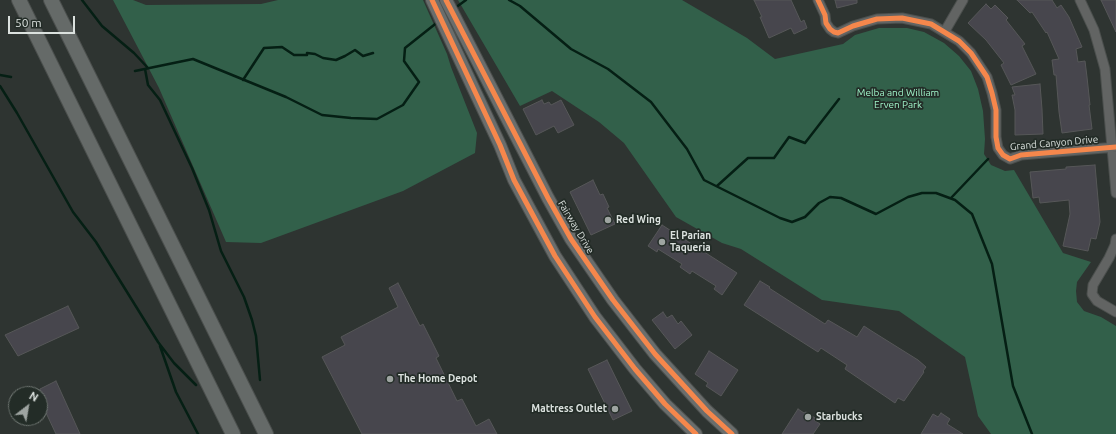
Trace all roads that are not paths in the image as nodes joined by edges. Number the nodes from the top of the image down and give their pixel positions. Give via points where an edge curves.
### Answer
1 (19, 0) edge
2 (51, 0) edge
3 (432, 0) edge
4 (446, 0) edge
5 (818, 0) edge
6 (963, 0) edge
7 (1080, 0) edge
8 (945, 31) junction
9 (1114, 147) edge
10 (1116, 193) edge
11 (1116, 239) edge
12 (1116, 312) edge
13 (233, 434) edge
14 (266, 434) edge
15 (696, 434) edge
16 (732, 434) edge

1 - 13 highway
2 - 14 highway
3 - 15 main road via 514,180 555,256 595,317 636,369 665,404
4 - 16 main road, Fairway Drive via 557,216 592,270 654,354 707,412
5 - 8 street, Grand Canyon Drive via 826,23 830,29 838,33 866,22 889,17 931,24
6 - 8 street
7 - 9 street via 1094,30 1105,69
8 - 9 street, Grand Canyon Drive via 960,41 971,53 987,77 996,110 998,148 1003,155 1010,159 1021,155
9 - 10 street
11 - 12 street via 1109,258 1093,285 1092,294 1096,301

